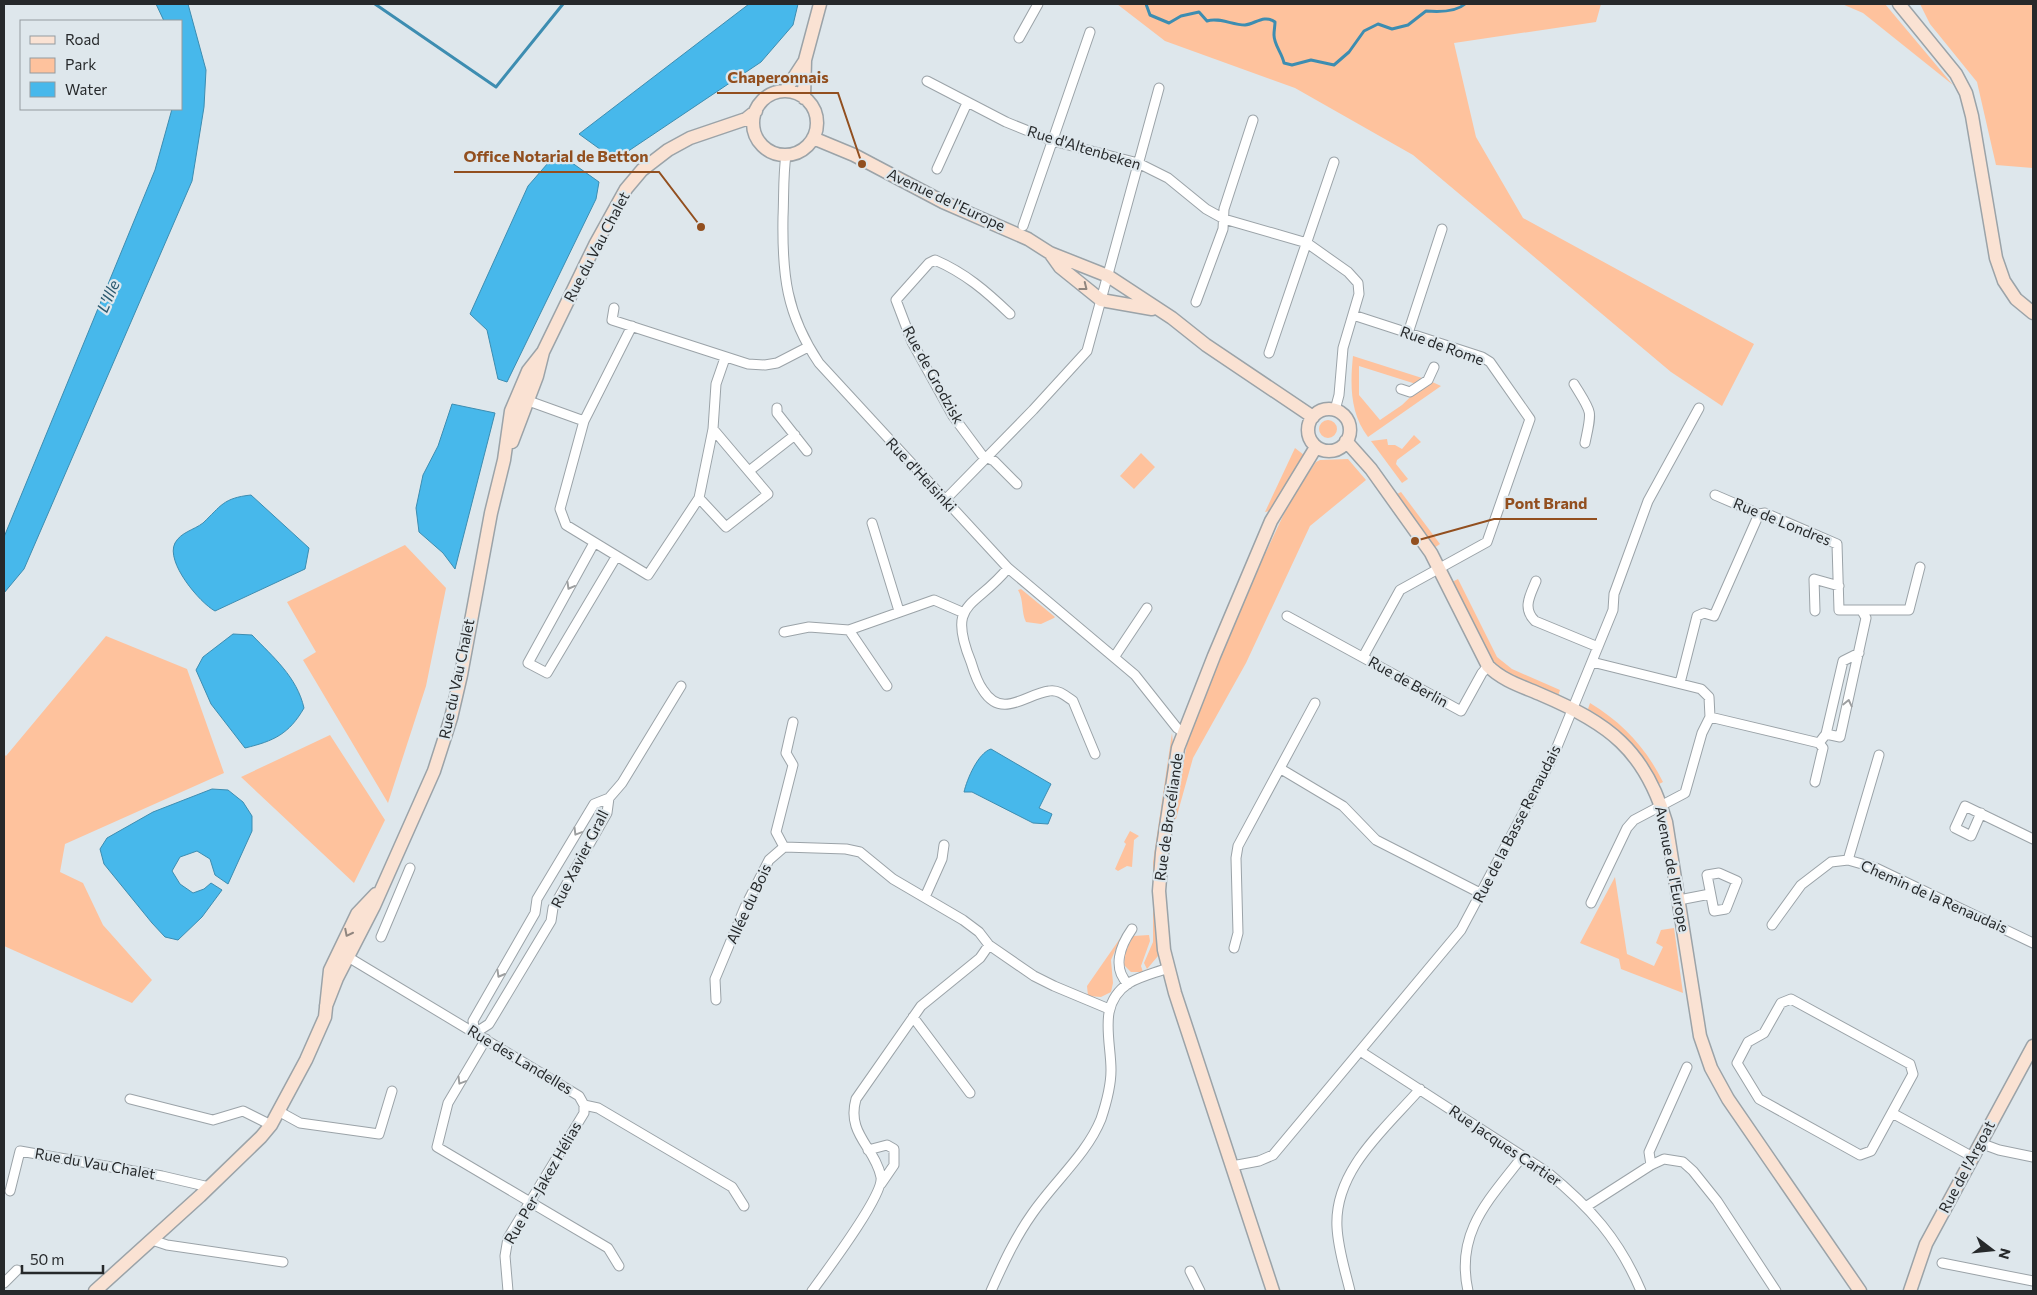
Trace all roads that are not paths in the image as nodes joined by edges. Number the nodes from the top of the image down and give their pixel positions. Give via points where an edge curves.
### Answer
1 (820, 4) edge
2 (1038, 4) edge
3 (1899, 4) edge
4 (1090, 32) dead end
5 (1019, 38) dead end
6 (805, 60) junction
7 (927, 81) dead end
8 (1159, 88) dead end
9 (786, 91) junction
10 (804, 98) junction
11 (967, 103) junction
12 (756, 111) junction
13 (1253, 120) dead end
14 (719, 128) junction
15 (756, 135) junction
16 (813, 138) junction
17 (1054, 141) junction
18 (786, 155) junction
19 (1334, 162) dead end
20 (1138, 163) junction
21 (937, 169) dead end
22 (1224, 219) junction
23 (1023, 226) dead end
24 (1442, 229) dead end
25 (1307, 244) junction
26 (1050, 253) junction
27 (1108, 276) junction
28 (1102, 300) junction
29 (1196, 302) dead end
30 (614, 308) dead end
31 (1159, 311) junction
32 (2033, 313) edge
33 (1010, 314) dead end
34 (1353, 315) junction
35 (632, 326) junction
36 (1408, 333) junction
37 (808, 347) junction
38 (1269, 353) dead end
39 (725, 358) junction
40 (1434, 367) dead end
41 (1574, 384) dead end
42 (1402, 389) dead end
43 (522, 399) junction
44 (777, 408) dead end
45 (1699, 408) dead end
46 (1335, 410) junction
47 (1313, 417) junction
48 (584, 421) junction
49 (713, 429) junction
50 (795, 435) junction
51 (1346, 442) junction
52 (1585, 443) dead end
53 (1316, 447) junction
54 (807, 451) dead end
55 (987, 458) junction
56 (749, 471) junction
57 (1017, 484) dead end
58 (1715, 495) dead end
59 (699, 498) junction
60 (944, 501) junction
61 (1759, 514) junction
62 (872, 522) dead end
63 (594, 543) junction
64 (616, 557) junction
65 (1440, 567) junction
66 (1920, 567) dead end
67 (1008, 568) junction
68 (1536, 581) dead end
69 (1839, 586) junction
70 (1147, 608) dead end
71 (900, 611) junction
72 (1815, 611) dead end
73 (1862, 611) junction
74 (964, 613) junction
75 (1287, 616) dead end
76 (849, 630) junction
77 (784, 632) dead end
78 (1598, 647) junction
79 (1859, 653) junction
80 (1116, 656) junction
81 (1363, 657) junction
82 (1592, 662) junction
83 (1488, 666) junction
84 (1680, 683) junction
85 (681, 686) dead end
86 (887, 686) dead end
87 (1315, 703) dead end
88 (1572, 708) junction
89 (1710, 717) junction
90 (793, 722) dead end
91 (1183, 732) junction
92 (1826, 734) junction
93 (1819, 743) junction
94 (1095, 754) dead end
95 (1879, 755) dead end
96 (1281, 769) junction
97 (1815, 782) dead end
98 (609, 798) junction
99 (1661, 804) junction
100 (1981, 813) dead end
101 (2033, 839) edge
102 (944, 845) dead end
103 (784, 847) junction
104 (1848, 860) junction
105 (410, 868) dead end
106 (381, 889) junction
107 (1482, 894) junction
108 (1710, 894) junction
109 (399, 895) junction
110 (925, 897) junction
111 (1679, 900) junction
112 (1591, 903) dead end
113 (535, 913) junction
114 (551, 921) junction
115 (1772, 926) dead end
116 (1132, 929) dead end
117 (381, 937) dead end
118 (2033, 943) edge
119 (989, 945) junction
120 (1234, 948) dead end
121 (343, 954) junction
122 (1168, 968) junction
123 (1128, 984) junction
124 (716, 1000) dead end
125 (1109, 1009) junction
126 (913, 1017) junction
127 (475, 1033) junction
128 (486, 1039) junction
129 (2033, 1046) edge
130 (1360, 1051) junction
131 (1687, 1067) dead end
132 (1420, 1089) junction
133 (392, 1091) dead end
134 (970, 1093) dead end
135 (130, 1099) dead end
136 (584, 1105) junction
137 (280, 1112) junction
138 (1892, 1113) junction
139 (270, 1125) junction
140 (1980, 1143) junction
141 (868, 1150) junction
142 (1522, 1157) junction
143 (1973, 1157) junction
144 (2033, 1157) edge
145 (1651, 1165) junction
146 (1232, 1166) junction
147 (881, 1184) junction
148 (210, 1186) junction
149 (10, 1191) dead end
150 (529, 1203) junction
151 (744, 1206) dead end
152 (1587, 1206) junction
153 (152, 1240) junction
154 (283, 1262) dead end
155 (1942, 1264) dead end
156 (619, 1266) dead end
157 (17, 1270) dead end
158 (1190, 1271) dead end
159 (2033, 1280) edge
160 (4, 1283) edge
161 (95, 1291) edge
162 (508, 1291) edge
163 (812, 1291) edge
164 (991, 1291) edge
165 (1200, 1291) edge
166 (1273, 1291) edge
167 (1350, 1291) edge
168 (1468, 1291) edge
169 (1641, 1291) edge
170 (1776, 1291) edge
171 (1860, 1291) edge
172 (1910, 1291) edge

1 - 6 street
2 - 5 street
3 - 32 street via 1956,74 1966,93 1996,258 2016,299
4 - 17 street
6 - 9 street
6 - 10 street
7 - 11 street, Rue d'Altenbeken
8 - 20 street
9 - 10 street
9 - 12 street via 768,96
10 - 16 street via 816,116 817,128
11 - 17 street, Rue d'Altenbeken
11 - 21 street
12 - 14 street, Rue du Vau Chalet via 746,119
12 - 15 street via 753,123
13 - 22 street via 1224,209
14 - 15 street, Rue du Vau Chalet via 742,129
14 - 43 street, Rue du Vau Chalet via 668,150 642,170 626,189 595,244 543,352 528,371
15 - 18 street via 773,153
16 - 18 street via 797,153
16 - 26 street, Avenue de l'Europe via 854,155 943,202 1028,239
17 - 20 street, Rue d'Altenbeken
17 - 23 street
18 - 37 street, Rue d'Helsinki via 784,282 792,313
19 - 25 street
20 - 22 street, Rue d'Altenbeken via 1168,178 1206,209
20 - 27 street
22 - 25 street, Rue d'Altenbeken
22 - 29 street
24 - 36 street
25 - 34 street, Rue d'Altenbeken via 1332,259 1356,280 1359,294
25 - 38 street
26 - 27 street, Avenue de l'Europe
26 -> 28 street, Avenue de l'Europe via 1060,268
27 - 28 street
27 - 31 street, Avenue de l'Europe
28 - 31 street, Avenue de l'Europe
28 - 55 street via 1087,351
30 - 35 street via 612,320
31 - 47 street, Avenue de l'Europe
33 - 55 street, Rue de Grodzisk via 980,285 935,260 929,262 896,300 912,342 953,416
34 - 36 street, Rue de Rome
34 - 46 street, Rue d'Altenbeken via 1341,354
35 - 39 street
35 - 48 street
36 - 65 street, Rue de Rome via 1490,362 1530,419 1487,542
37 - 39 street via 770,364 748,364
37 - 60 street, Rue d'Helsinki via 838,386
39 - 49 street via 716,384
40 - 42 street via 1428,380 1410,392
41 - 52 street via 1592,418
43 - 48 street
43 - 106 street, Rue du Vau Chalet via 512,411 452,718 434,771
44 - 50 street via 776,413
45 - 78 street, Rue de la Basse Renaudais via 1648,501
46 - 47 street via 1319,412
46 - 51 street via 1348,421
47 - 53 street via 1308,432
48 - 63 street via 560,509 566,524
49 - 56 street
49 - 59 street
50 - 54 street
50 - 56 street
51 - 53 street via 1329,451
51 - 65 street, Avenue de l'Europe via 1370,469
53 - 91 street, Rue de Brocéliande via 1271,521
55 - 57 street, Rue de Grodzisk
55 - 60 street
56 - 59 street via 768,494 726,527
58 - 61 street, Rue de Londres
59 - 64 street via 648,575
60 - 67 street, Rue d'Helsinki
61 - 69 street, Rue de Londres via 1765,513 1837,544
61 - 84 street via 1714,616 1704,613 1697,616
62 - 71 street
63 - 64 street
63 -> 64 street via 528,663 547,673
65 - 81 street, Rue de Berlin via 1400,590
65 - 83 street, Avenue de l'Europe
66 - 73 street, Rue de Londres via 1909,610
67 - 74 street
67 - 80 street, Rue d'Helsinki
68 - 78 street via 1527,606 1528,614 1536,621
69 - 72 street via 1814,579
69 - 73 street, Rue de Londres via 1839,610
70 - 80 street
71 - 74 street via 934,600
71 - 76 street
73 - 79 street via 1866,618
74 - 94 street via 960,626 962,640 986,695 1007,704 1048,691 1066,696 1072,701
75 - 81 street
76 - 77 street via 808,627
76 - 86 street
78 - 82 street, Rue de la Basse Renaudais
79 - 92 street via 1843,662
92 -> 79 street via 1840,737
80 - 91 street, Rue d'Helsinki
81 - 83 street, Rue de Berlin via 1461,711
82 - 84 street
82 - 88 street, Rue de la Basse Renaudais
83 - 88 street, Avenue de l'Europe via 1503,678
84 - 89 street via 1701,689 1709,697
85 - 98 street, Rue Xavier Grall via 622,784
87 - 96 street
88 - 99 street, Avenue de l'Europe via 1605,727 1625,745
88 - 107 street, Rue de la Basse Renaudais via 1552,759
89 - 93 street
89 - 99 street via 1702,733 1685,793
90 - 103 street via 786,753 793,765 776,832
91 - 122 street, Rue de Brocéliande via 1160,871 1161,926
92 - 93 street
93 - 97 street via 1823,748
95 - 104 street
96 - 107 street via 1343,806 1376,840
96 - 120 street via 1238,846 1238,933
98 -> 113 street, Rue Xavier Grall via 594,804 537,899
98 - 114 street, Rue Xavier Grall via 607,813 552,908
99 - 111 street, Avenue de l'Europe
99 - 112 street via 1634,820 1628,828
100 - 101 street
102 - 110 street via 942,860
103 - 110 street via 854,850 893,879
103 - 124 street, Allée du Bois via 769,860 745,907 715,979
104 - 115 street, Chemin de la Renaudais via 1830,862 1801,885
104 - 118 street, Chemin de la Renaudais via 1876,868
105 - 109 street
106 - 109 street
106 - 121 street, Rue du Vau Chalet via 357,914
107 - 130 street, Rue de la Basse Renaudais via 1461,930
108 - 108 street via 1714,911 1726,909 1736,881 1719,873 1707,875
108 - 111 street
109 - 117 street
110 - 119 street via 979,932
111 - 171 street, Avenue de l'Europe via 1700,1036 1711,1068 1728,1099
113 - 114 street, Rue Xavier Grall
113 -> 127 street, Rue Xavier Grall via 474,1021
114 - 127 street, Rue Xavier Grall via 489,1024
116 - 123 street via 1122,948 1118,966
119 - 125 street via 1054,986
119 - 126 street via 980,958 929,998
121 - 127 street, Rue des Landelles
121 - 137 street, Rue du Vau Chalet via 330,970 326,1006 319,1030
122 - 123 street
122 - 146 street, Rue de Brocéliande
123 - 125 street via 1118,993
125 - 164 street via 1111,1071 1100,1120 1088,1141 1031,1214
126 - 134 street
126 - 141 street via 856,1099 852,1111 854,1123
127 - 128 street, Rue des Landelles
128 - 136 street, Rue des Landelles via 579,1096
128 -> 150 street via 448,1103 437,1147
129 - 140 street, Rue de l'Argoat
130 - 132 street, Rue Jacques Cartier
130 - 146 street, Rue de la Basse Renaudais via 1273,1155
131 - 145 street via 1649,1152
132 - 142 street, Rue Jacques Cartier
132 - 167 street via 1350,1170 1342,1192 1337,1225
133 - 137 street via 379,1134 300,1124
135 - 139 street via 212,1120 243,1111
136 - 150 street, Rue Per-Jakez Hélias via 584,1113
136 - 151 street, Rue des Landelles via 595,1106 732,1187
137 - 139 street, Rue du Vau Chalet
138 - 138 street via 1913,1074 1910,1064 1792,999 1781,1003 1764,1033 1748,1042 1737,1063 1760,1099 1860,1154 1871,1152
138 - 143 street
139 - 148 street, Rue du Vau Chalet via 262,1137
140 - 143 street, Rue de l'Argoat
140 - 144 street
141 - 147 street via 880,1174
141 - 147 street via 887,1145 894,1149 894,1165
142 - 152 street, Rue Jacques Cartier via 1547,1172
142 - 168 street via 1482,1209 1471,1229 1465,1258
143 - 172 street, Rue de l'Argoat via 1926,1244
145 - 152 street
145 - 170 street via 1664,1159 1676,1160 1693,1171 1717,1201
146 - 166 street, Rue de Brocéliande
147 - 163 street via 844,1249
148 - 149 street, Rue du Vau Chalet via 20,1151
148 - 153 street, Rue du Vau Chalet
150 - 156 street via 608,1248
150 - 162 street, Rue Per-Jakez Hélias via 505,1247
152 - 169 street, Rue Jacques Cartier via 1622,1253
153 - 154 street
153 - 161 street, Rue du Vau Chalet
155 - 159 street
157 - 160 street
158 - 165 street

